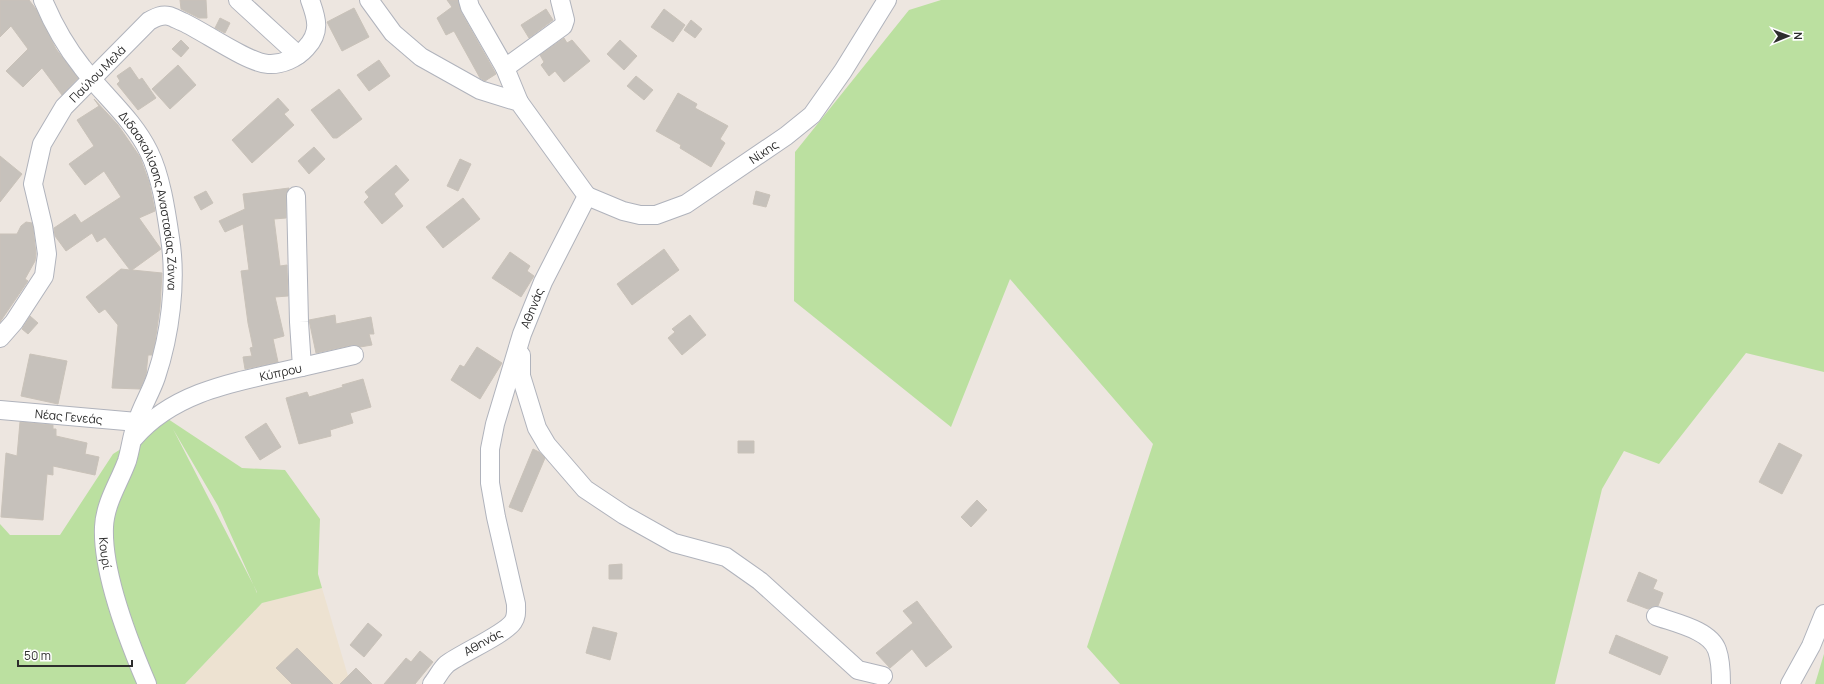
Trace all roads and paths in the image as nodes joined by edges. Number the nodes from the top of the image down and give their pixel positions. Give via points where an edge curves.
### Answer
1 (43, 0) edge
2 (238, 0) edge
3 (310, 0) edge
4 (369, 0) edge
5 (468, 0) edge
6 (560, 0) edge
7 (887, 0) edge
8 (298, 55) junction
9 (505, 68) junction
10 (92, 78) junction
11 (520, 102) junction
12 (296, 196) dead end
13 (587, 196) junction
14 (522, 334) junction
15 (0, 338) edge
16 (354, 355) dead end
17 (302, 367) junction
18 (0, 410) edge
19 (137, 422) junction
20 (131, 442) junction
21 (1824, 614) edge
22 (1656, 616) dead end
23 (883, 676) dead end
24 (147, 684) edge
25 (432, 684) edge
26 (1721, 684) edge
27 (1790, 684) edge

1 - 10 street, Διδασκαλίσσης Αναστασίας Ζάννα via 53,23 81,67
2 - 8 street
3 - 8 street, Παύλου Μελά via 316,19 316,32
4 - 11 street via 393,33 421,58 480,90
5 - 9 street
6 - 9 street via 565,20 562,26
7 - 13 street, Νίκης via 812,115 786,136 686,204 656,215 640,215
8 - 10 street, Παύλου Μελά via 277,63 262,63 169,16 158,16 149,21
9 - 11 street
10 - 15 street, Παύλου Μελά via 64,107 42,144 33,184 47,254 44,276 14,322
10 - 19 street, Διδασκαλίσσης Αναστασίας Ζάννα via 125,116 149,152 161,190 170,240 172,286 167,340 156,379
11 - 13 street
12 - 17 street, Κύπρου
13 - 14 street, Αθηνάς via 543,282
14 - 23 street via 521,376 537,428 547,445 585,489 674,543 726,557 760,581 858,670
14 - 25 street, Αθηνάς via 495,424 490,456 490,483 516,614 507,629 445,665
16 - 17 street
17 - 20 street, Κύπρου via 198,393 170,408 145,426
18 - 19 street, Νέας Γενεάς
19 - 20 street, Κουρί
20 - 24 street, Κουρί via 128,458 106,512 105,555 124,622
21 - 27 street via 1811,646
22 - 26 street via 1703,633 1711,640 1717,649 1720,662

